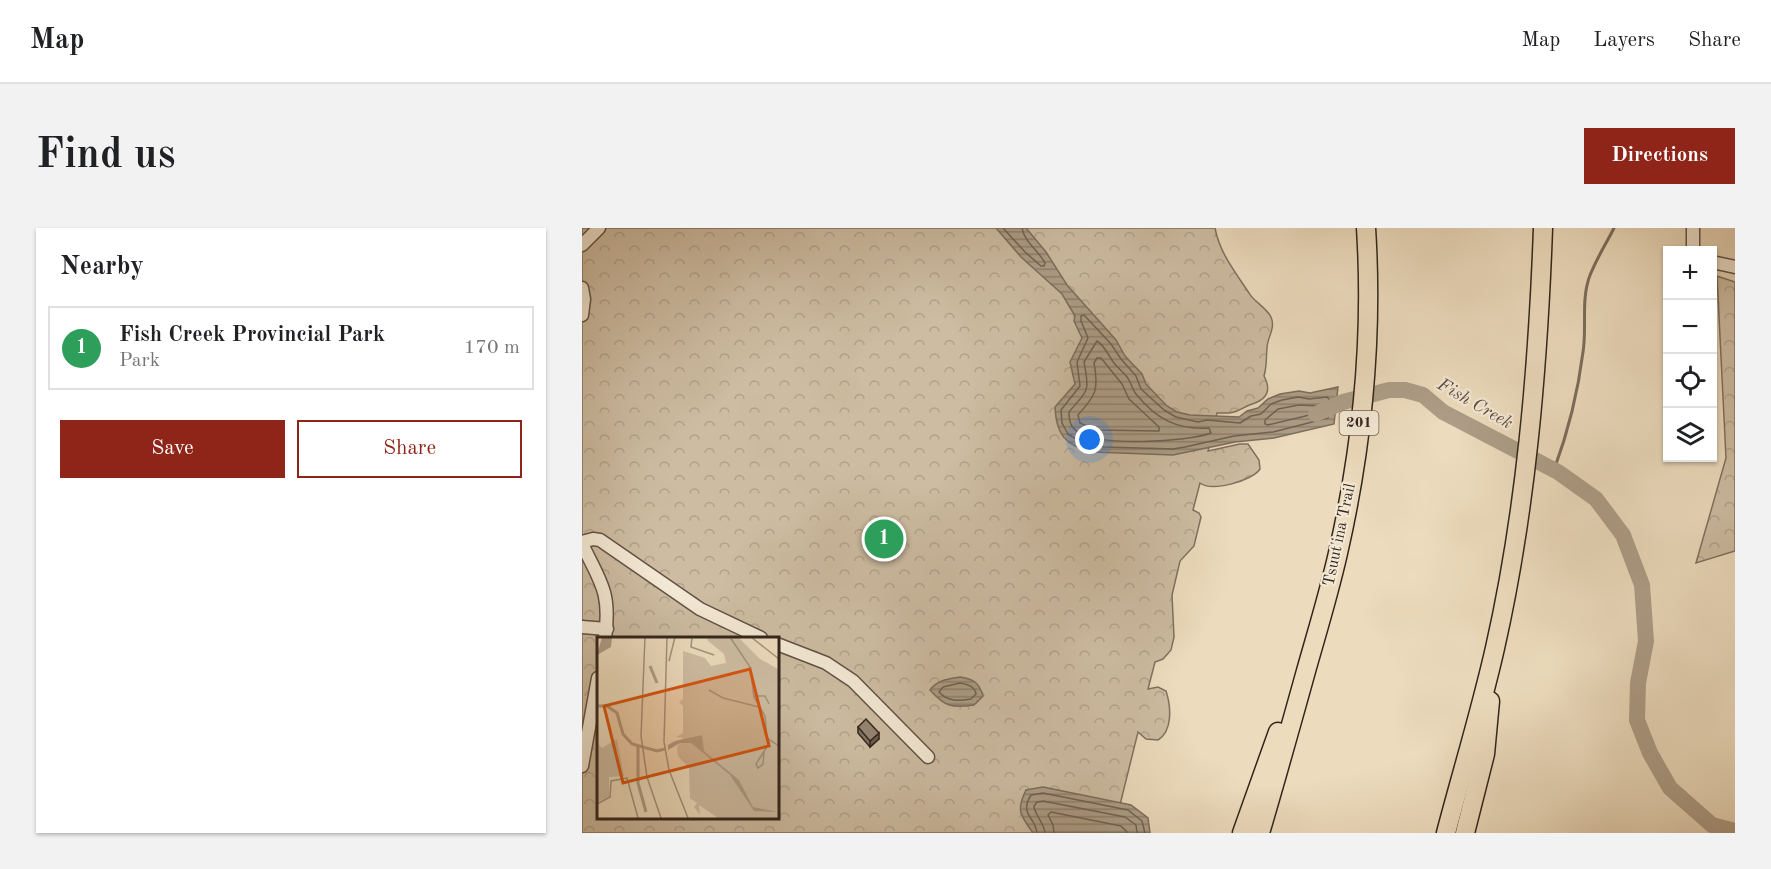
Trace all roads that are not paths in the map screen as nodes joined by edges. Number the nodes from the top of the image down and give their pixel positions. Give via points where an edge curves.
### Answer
1 (599, 228) edge
2 (1543, 228) edge
3 (1693, 228) edge
4 (1366, 230) edge
5 (582, 245) edge
6 (1693, 246) edge
7 (1717, 263) edge
8 (1735, 267) edge
9 (582, 288) edge
10 (582, 315) edge
11 (582, 543) edge
12 (1324, 610) junction
13 (582, 627) edge
14 (606, 634) edge
15 (759, 637) edge
16 (778, 644) edge
17 (1495, 649) junction
18 (597, 684) edge
19 (928, 757) dead end
20 (582, 766) edge
21 (1242, 833) edge
22 (1260, 833) edge
23 (1446, 833) edge
24 (1465, 833) edge

1 - 5 lane
2 - 17 highway via 1536,359 1523,483
3 - 6 lane
4 - 12 highway, Tsuut'ina Trail / 201 via 1366,325 1359,419 1348,505
7 - 8 lane
9 - 10 lane
11 - 14 lane via 605,590
11 - 15 lane via 600,540 700,609
12 - 21 highway
12 - 22 highway, Tsuut'ina Trail / 201
13 - 14 lane
16 - 19 lane via 826,663 853,681
17 - 23 highway
17 - 24 highway via 1485,754
18 - 20 lane

